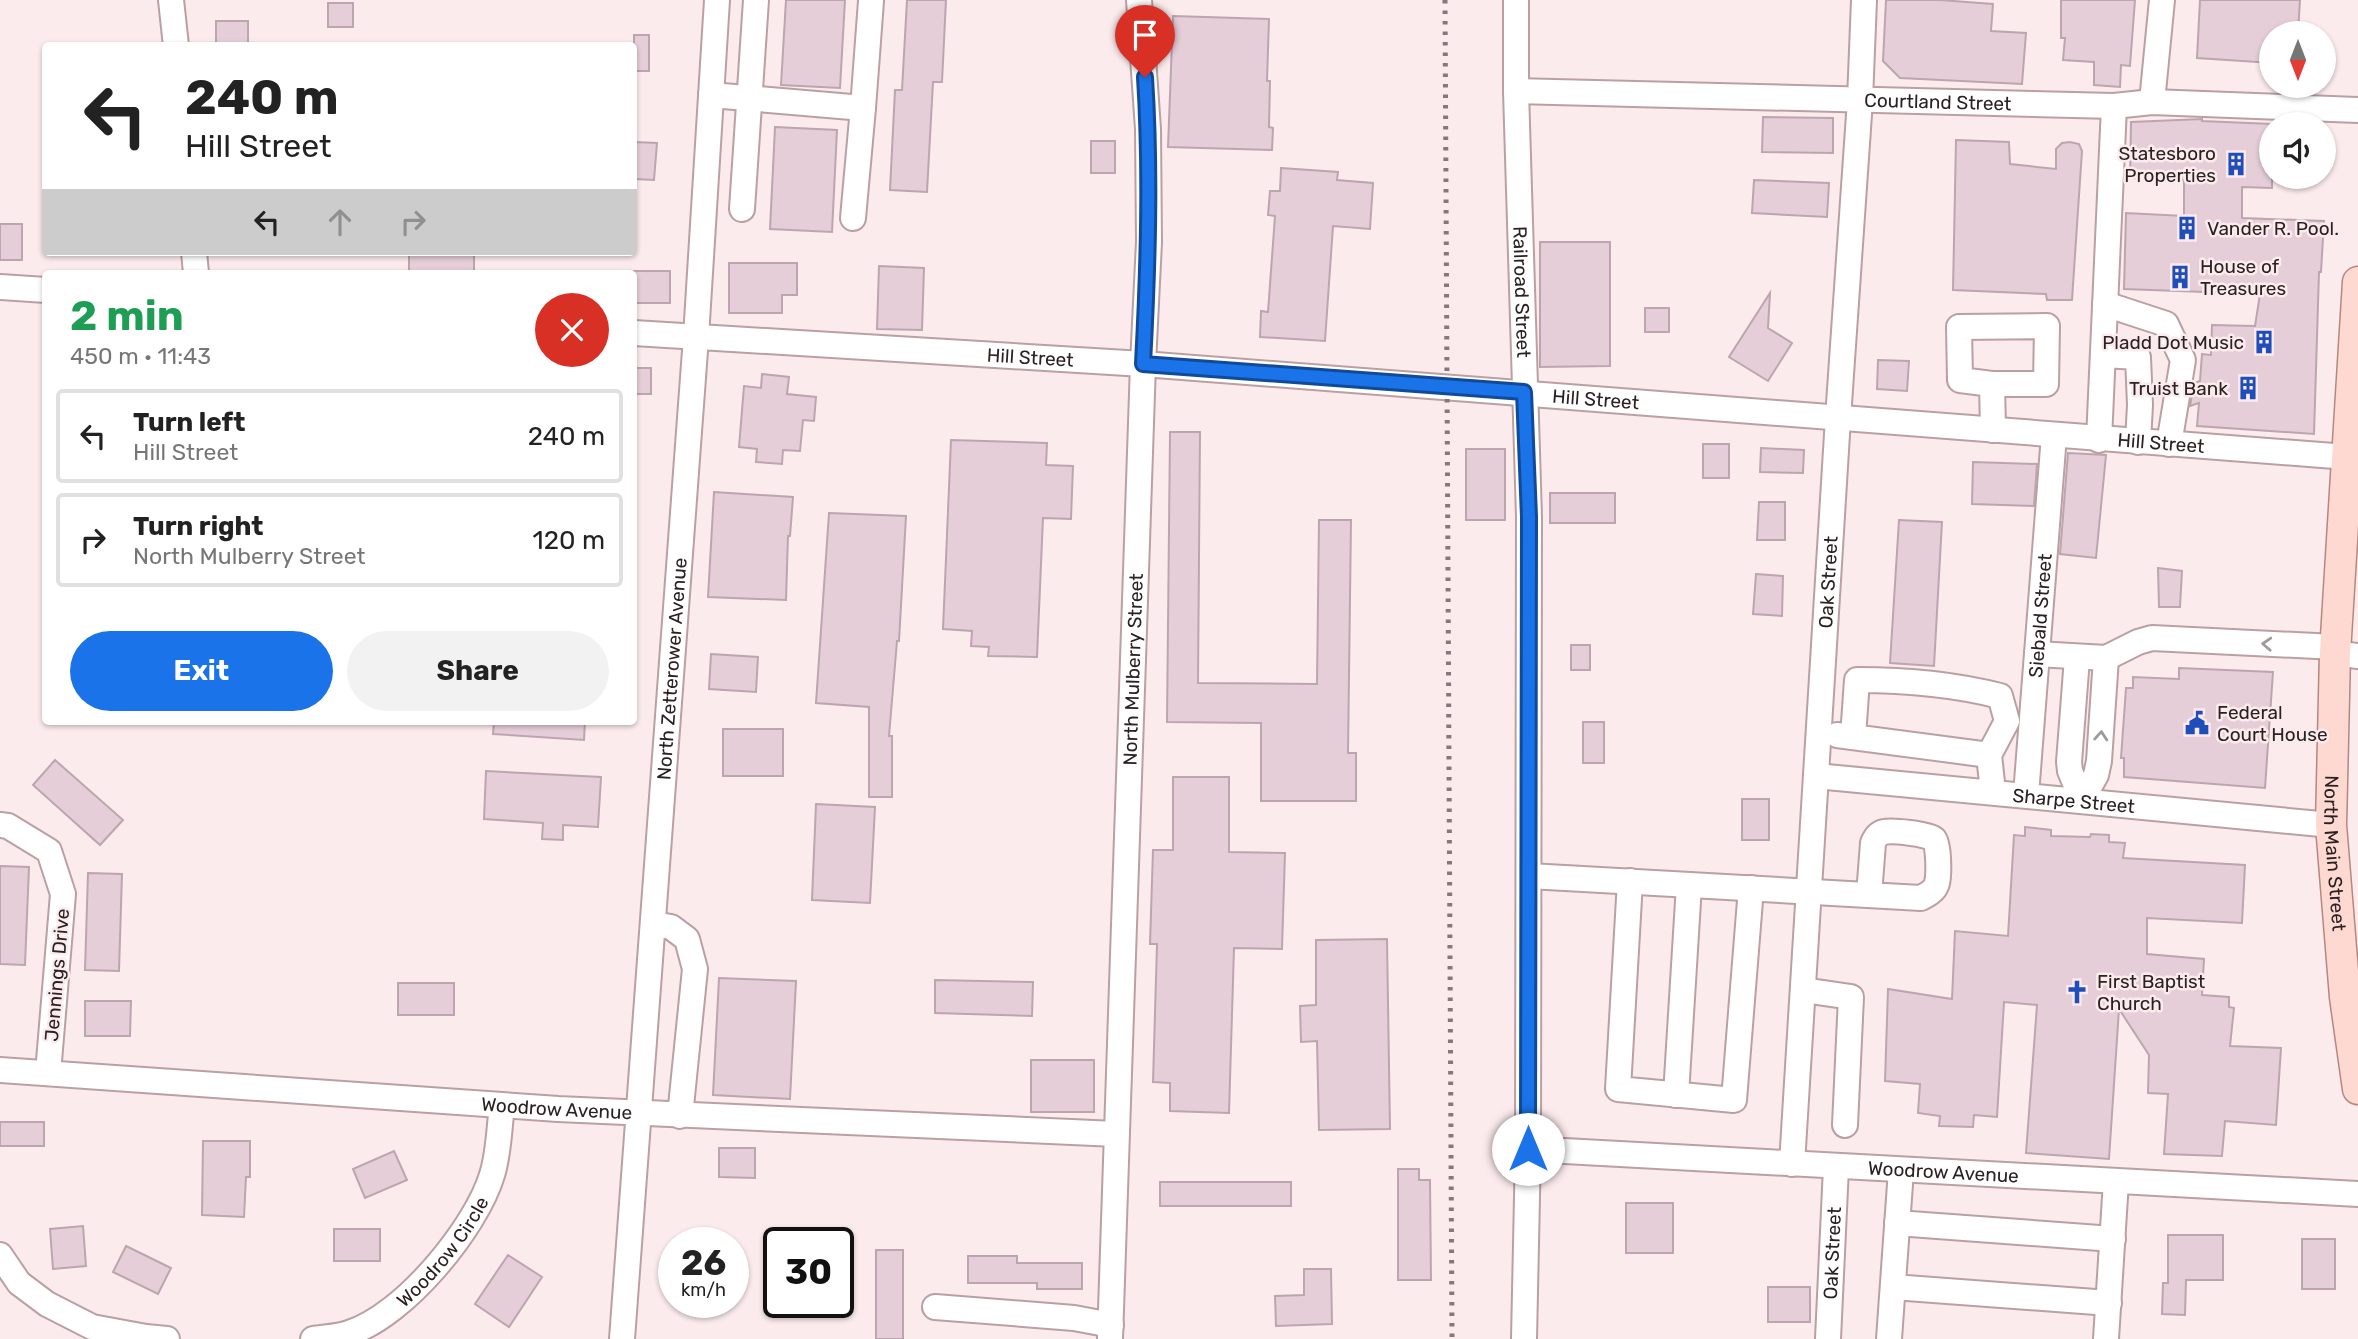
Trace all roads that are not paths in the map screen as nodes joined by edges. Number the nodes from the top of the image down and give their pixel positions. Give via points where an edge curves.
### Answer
1 (172, 0) edge
2 (717, 0) edge
3 (756, 0) edge
4 (1139, 0) edge
5 (1516, 0) edge
6 (1864, 0) edge
7 (2162, 0) edge
8 (871, 1) edge
9 (176, 42) edge
10 (1516, 91) junction
11 (711, 95) junction
12 (749, 99) junction
13 (1860, 100) junction
14 (2152, 102) junction
15 (2115, 106) junction
16 (863, 108) junction
17 (2358, 110) edge
18 (742, 209) dead end
19 (853, 218) dead end
20 (2358, 282) edge
21 (0, 287) edge
22 (42, 290) edge
23 (2105, 304) junction
24 (2357, 323) edge
25 (637, 332) edge
26 (696, 337) junction
27 (2103, 355) junction
28 (1143, 364) junction
29 (1992, 384) dead end
30 (1524, 392) junction
31 (1838, 418) junction
32 (1993, 430) junction
33 (2054, 435) junction
34 (2099, 440) junction
35 (2138, 442) junction
36 (2169, 444) junction
37 (2351, 474) edge
38 (2348, 600) edge
39 (2343, 652) edge
40 (2037, 654) junction
41 (2077, 658) junction
42 (2106, 658) junction
43 (1822, 690) junction
44 (1856, 695) junction
45 (1819, 733) junction
46 (1853, 737) junction
47 (1989, 754) junction
48 (1816, 776) junction
49 (1993, 792) junction
50 (2026, 794) junction
51 (2082, 800) junction
52 (0, 825) edge
53 (2330, 825) junction
54 (1529, 876) junction
55 (1630, 881) junction
56 (1689, 885) junction
57 (1751, 888) junction
58 (1809, 891) junction
59 (1869, 895) dead end
60 (653, 923) junction
61 (1803, 990) junction
62 (0, 1070) edge
63 (48, 1073) junction
64 (2358, 1089) edge
65 (1676, 1095) junction
66 (502, 1106) junction
67 (639, 1114) junction
68 (680, 1116) junction
69 (1844, 1125) dead end
70 (1116, 1134) junction
71 (1528, 1149) junction
72 (1792, 1164) junction
73 (1836, 1167) junction
74 (1901, 1170) junction
75 (2116, 1181) junction
76 (2358, 1194) edge
77 (1897, 1223) junction
78 (2113, 1239) junction
79 (0, 1255) edge
80 (1893, 1287) junction
81 (2109, 1303) junction
82 (935, 1307) dead end
83 (1110, 1332) edge
84 (167, 1339) edge
85 (313, 1339) edge
86 (622, 1339) edge
87 (1524, 1339) edge
88 (1828, 1339) edge
89 (1889, 1339) edge
90 (2106, 1339) edge

1 - 9 street
2 - 11 street, North Zetterower Avenue
3 - 12 street
4 - 28 street, North Mulberry Street via 1148,141
5 - 10 street, Railroad Street
6 - 13 street, Oak Street
7 - 14 street
8 - 16 street
10 - 13 street, Courtland Street
10 - 30 street, Railroad Street
11 - 12 street
11 - 26 street, North Zetterower Avenue
12 - 16 street
12 - 18 street
13 - 15 street, Courtland Street
13 - 31 street, Oak Street
14 - 15 street, Courtland Street
14 - 17 street, Courtland Street
15 - 23 street
16 - 19 street
20 - 24 main road, North Main Street
21 - 22 street
23 - 27 street
23 - 36 street via 2166,324 2183,360
24 - 37 main road, North Main Street
25 - 26 street, Hill Street
26 - 28 street, Hill Street
26 - 60 street, North Zetterower Avenue
27 - 34 street
27 - 35 street via 2138,357
28 - 30 street, Hill Street
28 - 70 street, North Mulberry Street
29 - 32 street
30 - 31 street, Hill Street
30 - 54 street, Railroad Street via 1529,517
31 - 32 street, Hill Street
31 - 43 street, Oak Street
32 - 33 street, Hill Street
33 - 34 street, Hill Street
33 - 40 street, Siebald Street
34 - 35 street, Hill Street
35 - 36 street, Hill Street
36 - 37 street, Hill Street
37 - 38 main road, North Main Street
38 - 39 main road, North Main Street
39 -> 42 street via 2152,638
39 - 53 main road, North Main Street
40 - 41 street
40 - 50 street, Siebald Street
41 - 42 street
41 - 51 street via 2069,762
51 -> 42 street via 2096,775
43 - 44 street
43 - 45 street, Oak Street
44 - 46 street
44 - 47 street via 1857,680 1905,680 2000,696 2007,721
45 - 46 street
45 - 48 street, Oak Street
46 - 47 street
47 - 49 street
48 - 49 street, Sharpe Street
48 - 58 street, Oak Street
49 - 50 street, Sharpe Street
50 - 51 street, Sharpe Street
51 - 53 street, Sharpe Street
52 - 63 street, Jennings Drive via 49,851 63,894
53 - 64 main road, North Main Street
54 - 55 street
54 - 71 street, Railroad Street
55 - 56 street
55 - 65 street via 1618,1089
56 - 57 street
56 - 65 street
57 - 58 street
57 - 65 street via 1734,1100
58 - 59 street
58 - 61 street, Oak Street
60 - 67 street, North Zetterower Avenue
60 - 68 street via 671,927 687,939 695,969
61 - 69 street via 1851,997
61 - 72 street, Oak Street
62 - 63 street, Woodrow Avenue
63 - 66 street, Woodrow Avenue
66 - 67 street, Woodrow Avenue
66 - 85 street, Woodrow Circle via 493,1174 478,1209 440,1262 393,1309 351,1333
67 - 68 street, Woodrow Avenue
67 - 86 street, North Zetterower Avenue
68 - 70 street, Woodrow Avenue
70 - 83 street, North Mulberry Street
71 - 72 street, Woodrow Avenue
71 - 87 street, Railroad Street
72 - 73 street, Woodrow Avenue
73 - 74 street, Woodrow Avenue
73 - 88 street, Oak Street
74 - 75 street, Woodrow Avenue
74 - 77 street
75 - 76 street, Woodrow Avenue
75 - 78 street
77 - 78 street
77 - 80 street
78 - 81 street
79 - 84 street via 19,1283 47,1304 92,1327
80 - 81 street
80 - 89 street
81 - 90 street
82 - 83 street via 1074,1318

